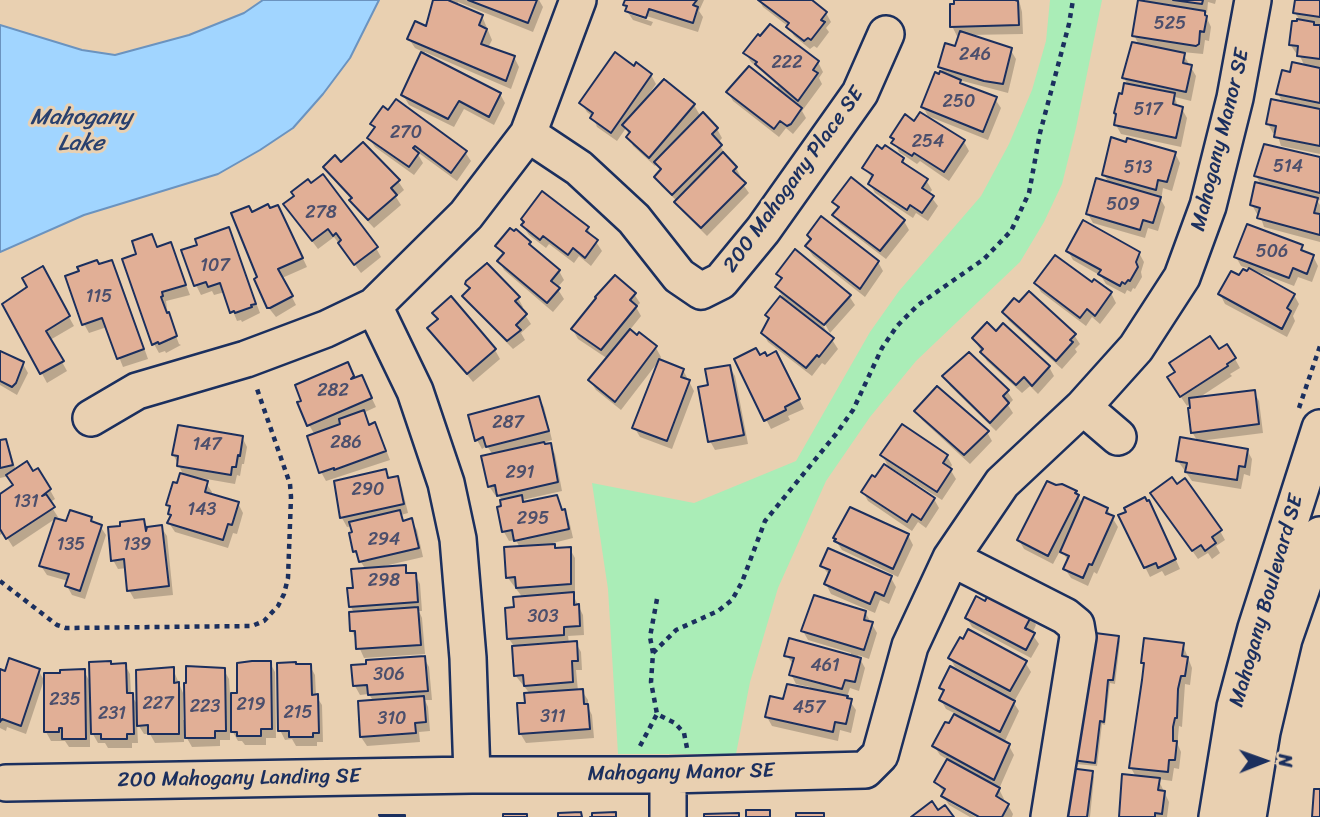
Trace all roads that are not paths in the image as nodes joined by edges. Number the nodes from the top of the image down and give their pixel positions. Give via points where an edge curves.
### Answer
1 (578, 0) edge
2 (1253, 0) edge
3 (886, 34) dead end
4 (528, 134) junction
5 (374, 306) junction
6 (1083, 407) junction
7 (91, 418) dead end
8 (1320, 428) edge
9 (1118, 437) dead end
10 (1320, 534) edge
11 (951, 558) junction
12 (678, 764) junction
13 (472, 775) junction
14 (2, 782) edge
15 (668, 817) edge
16 (1049, 817) edge
17 (1217, 817) edge
18 (1248, 817) edge

1 - 4 street
2 - 6 street, Mahogany Manor SE via 1208,206 1182,278 1136,348
3 - 4 street, 200 Mahogany Place SE via 860,93 763,230 721,281 701,291 679,276 634,219 579,168
4 - 5 street via 466,215
5 - 7 street via 246,359 137,391
5 - 13 street via 415,391 446,483 458,539
6 - 9 street
6 - 11 street, Mahogany Manor SE via 1002,483
8 - 17 street, Mahogany Boulevard SE via 1255,628 1235,707
10 - 18 street, Mahogany Boulevard SE via 1284,639
11 - 12 street, Mahogany Manor SE via 910,646 880,754 865,770
11 - 16 street via 1076,625 1078,637
12 - 13 street, Mahogany Manor SE
12 - 15 street
13 - 14 street, 200 Mahogany Landing SE

